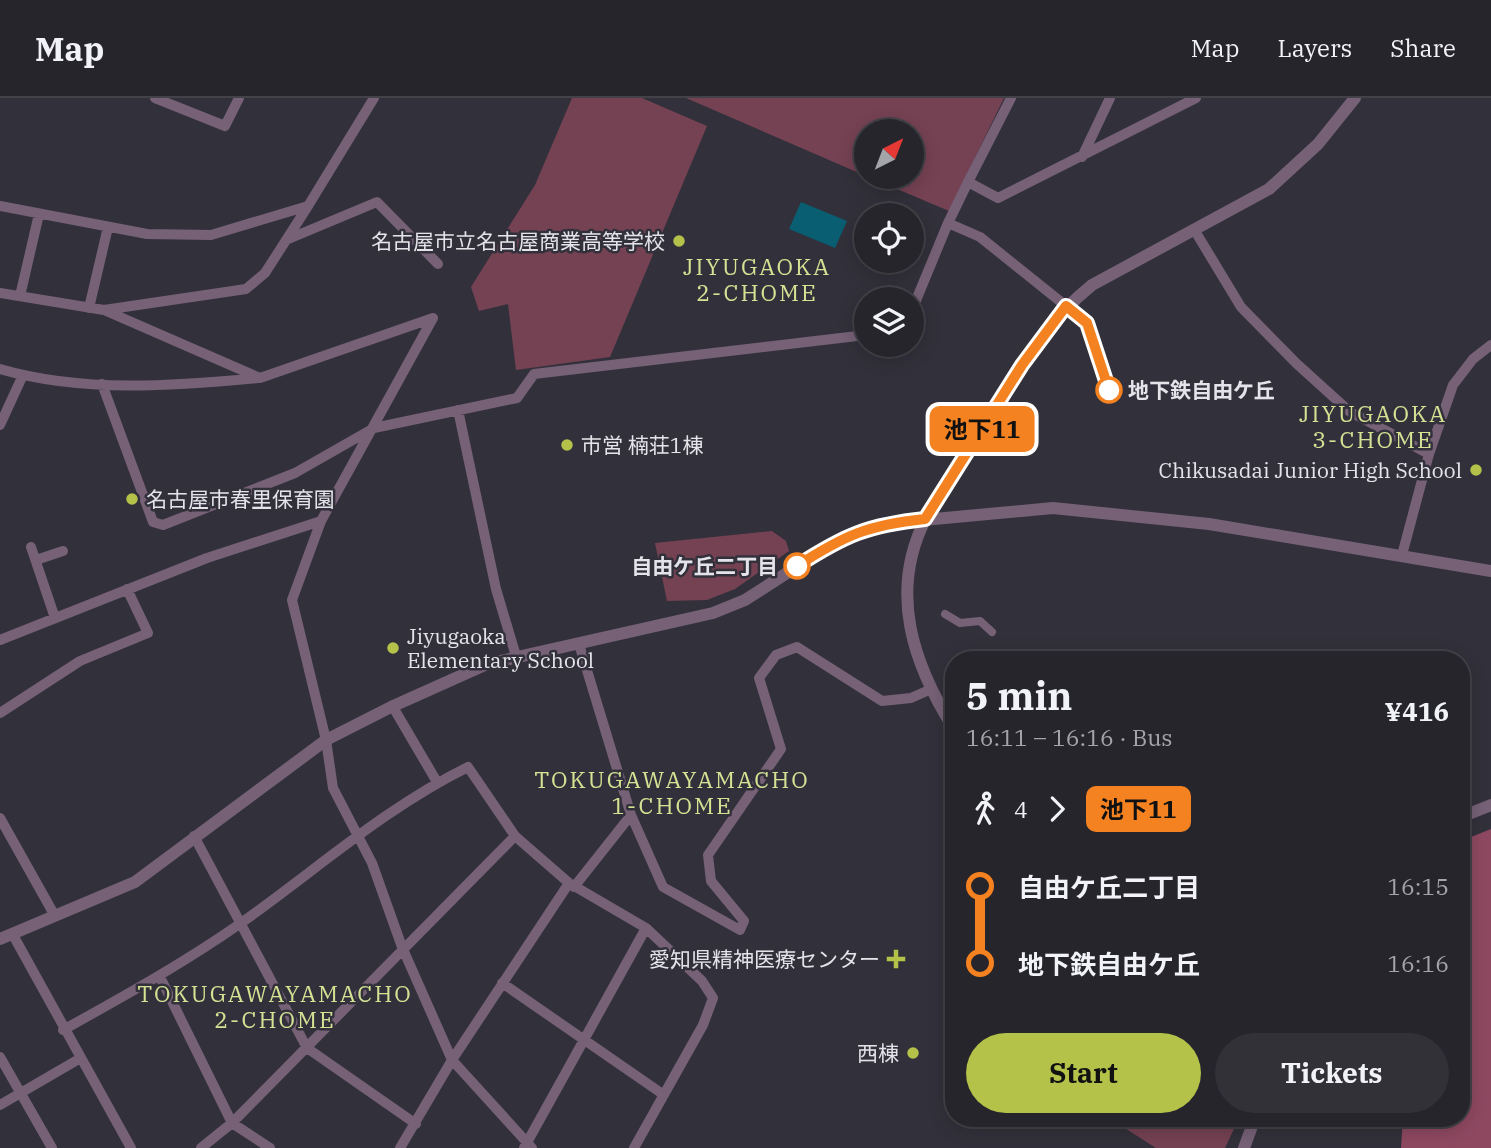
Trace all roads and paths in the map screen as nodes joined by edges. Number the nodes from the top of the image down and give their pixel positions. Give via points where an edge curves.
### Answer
1 (155, 98) edge
2 (239, 98) edge
3 (1011, 98) edge
4 (1110, 98) edge
5 (1196, 98) edge
6 (1354, 98) edge
7 (372, 99) edge
8 (1082, 158) junction
9 (968, 182) junction
10 (0, 206) edge
11 (308, 206) junction
12 (39, 214) junction
13 (948, 223) junction
14 (108, 227) junction
15 (1195, 231) junction
16 (286, 240) junction
17 (438, 264) dead end
18 (922, 287) edge
19 (0, 293) edge
20 (20, 296) junction
21 (1066, 306) junction
22 (89, 308) junction
23 (104, 310) junction
24 (854, 336) edge
25 (1491, 345) edge
26 (0, 369) edge
27 (23, 375) junction
28 (260, 378) junction
29 (102, 384) junction
30 (458, 410) junction
31 (0, 425) edge
32 (374, 428) junction
33 (1429, 454) junction
34 (925, 519) junction
35 (321, 521) junction
36 (31, 547) dead end
37 (63, 551) dead end
38 (1402, 555) junction
39 (36, 561) junction
40 (1491, 571) edge
41 (127, 589) junction
42 (945, 614) dead end
43 (55, 618) junction
44 (992, 632) dead end
45 (0, 640) edge
46 (579, 644) junction
47 (516, 656) junction
48 (929, 690) junction
49 (393, 706) junction
50 (0, 713) edge
51 (945, 715) edge
52 (326, 740) junction
53 (437, 782) junction
54 (1491, 805) edge
55 (1470, 813) edge
56 (631, 815) junction
57 (0, 818) edge
58 (3, 831) edge
59 (358, 835) junction
60 (194, 836) junction
61 (515, 836) junction
62 (572, 885) junction
63 (54, 916) junction
64 (240, 923) junction
65 (646, 928) junction
66 (6, 937) edge
67 (402, 947) junction
68 (160, 977) junction
69 (502, 983) junction
70 (63, 1030) junction
71 (584, 1040) junction
72 (307, 1048) junction
73 (0, 1057) edge
74 (79, 1059) junction
75 (452, 1060) junction
76 (20, 1093) junction
77 (664, 1095) junction
78 (0, 1105) edge
79 (232, 1123) junction
80 (416, 1124) junction
81 (1252, 1127) edge
82 (528, 1147) edge
83 (52, 1148) edge
84 (131, 1148) edge
85 (201, 1148) edge
86 (270, 1148) edge
87 (400, 1148) edge
88 (634, 1148) edge
89 (1244, 1148) edge

1 - 2 street via 225,126
3 - 9 street
4 - 8 street
5 - 8 street
6 - 15 street via 1318,145 1269,189
7 - 11 street
8 - 9 street via 998,198
9 - 13 street
10 - 12 street
11 - 14 street via 211,235 147,234
11 - 16 street
12 - 14 street
12 - 20 street
13 - 18 street
13 - 21 street via 979,237
14 - 22 street
15 - 21 street via 1092,285
15 - 33 street via 1241,307 1297,364 1349,411
16 - 17 street via 377,202
16 - 23 street via 265,273 246,289
19 - 20 street
20 - 22 street
21 - 34 street via 1022,365
22 - 23 street
23 - 28 street
24 - 30 street via 534,374 517,398
25 - 33 street via 1453,385
26 - 27 street
27 - 29 street
27 - 31 street
28 - 29 street via 157,387
28 - 32 street via 433,318
29 - 32 street via 153,522 163,525 295,473
30 - 32 street
30 - 47 street via 496,589
32 - 35 street
33 - 38 street
34 - 38 street via 1054,508 1209,524
34 - 46 street via 880,524 843,537 745,600 713,613
34 - 48 street via 913,558 908,618
35 - 41 street
35 - 52 street via 292,600
36 - 39 street
37 - 39 street
38 - 40 street
39 - 43 street
41 - 43 street
41 - 50 street via 148,633 80,661
42 - 44 street via 960,622 980,621
43 - 45 street
46 - 47 street
46 - 56 street
47 - 49 street via 487,664
48 - 51 street
48 - 56 street via 911,698 882,701 797,647 776,655 759,678 781,749 708,855 711,881 744,921 740,930 663,887
49 - 52 street
49 - 53 street
52 - 59 street via 334,788
52 - 60 street
53 - 59 street
53 - 61 street via 468,767
54 - 55 street
56 - 62 street
57 - 58 street
58 - 63 street
59 - 64 street
59 - 67 street
60 - 63 street via 135,882
60 - 64 street
61 - 62 street
61 - 67 street
62 - 65 street
62 - 69 street
63 - 66 street
64 - 68 street
64 - 72 street
65 - 71 street
65 - 77 street via 702,981 713,998
66 - 70 street
67 - 72 street
67 - 75 street
68 - 70 street
68 - 79 street
69 - 71 street
69 - 75 street
70 - 74 street
71 - 77 street
71 - 82 street
72 - 79 street
72 - 80 street
73 - 76 street
74 - 76 street
74 - 84 street
75 - 80 street
75 - 82 street
76 - 78 street
76 - 83 street
77 - 88 street
79 - 85 street
79 - 86 street
80 - 87 street
81 - 89 street

